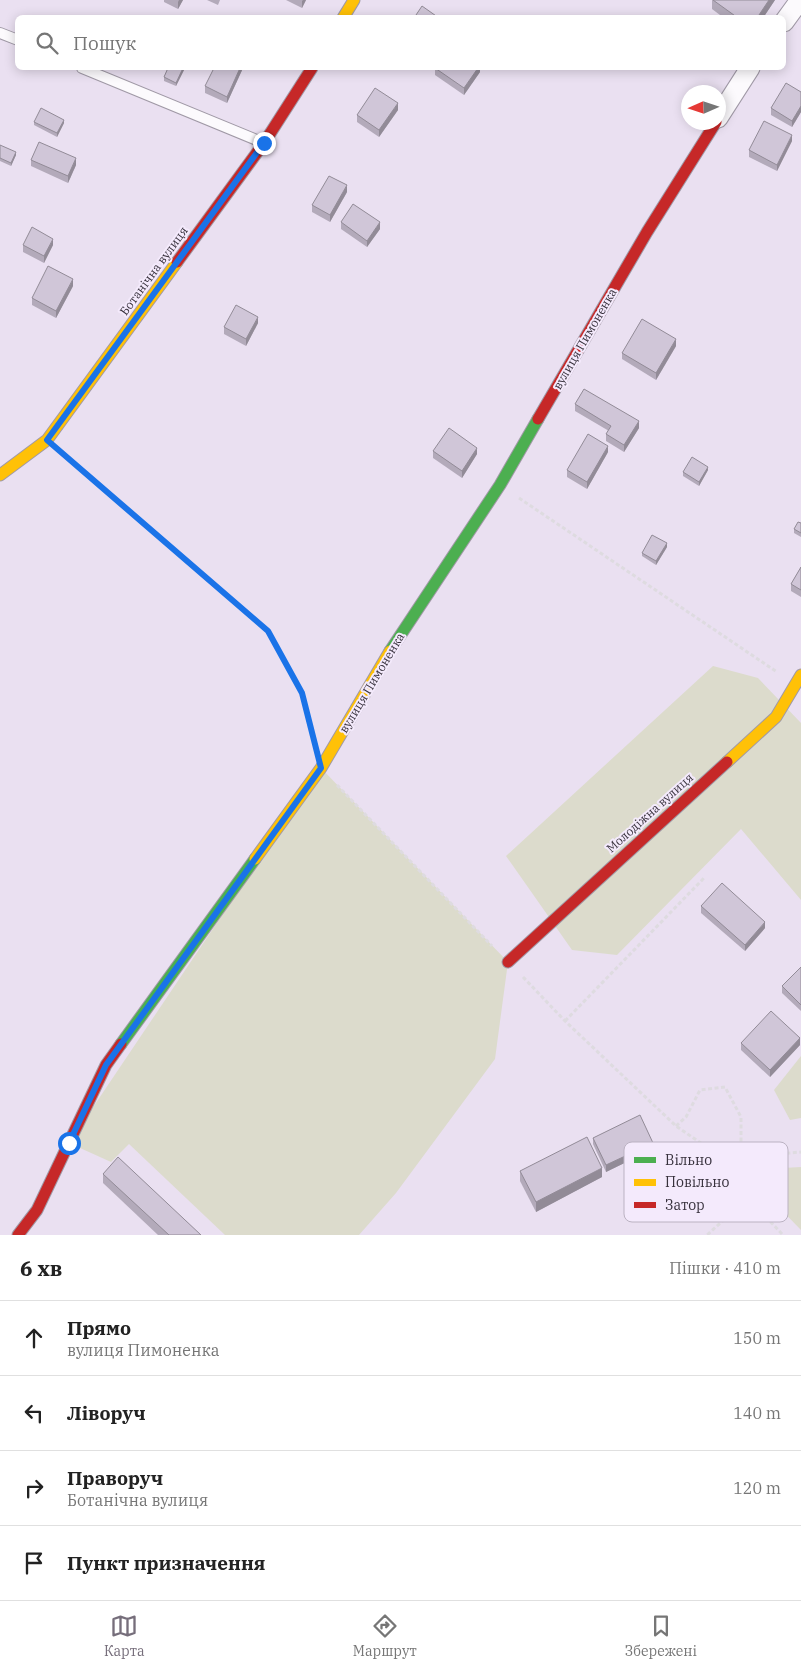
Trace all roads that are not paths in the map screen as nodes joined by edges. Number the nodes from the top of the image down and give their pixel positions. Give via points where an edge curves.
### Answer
1 (354, 0) edge
2 (800, 0) edge
3 (345, 15) edge
4 (786, 19) edge
5 (0, 33) edge
6 (15, 39) edge
7 (87, 70) edge
8 (311, 70) edge
9 (749, 70) edge
10 (726, 106) edge
11 (711, 130) edge
12 (264, 143) junction
13 (0, 475) edge
14 (798, 680) edge
15 (508, 962) road end
16 (18, 1235) edge

1 - 3 street
2 - 4 street
5 - 6 lane
7 - 12 lane
8 - 12 street, Ботанічна вулиця
9 - 10 street
11 - 16 street, вулиця Пимоненка via 647,232 500,485 379,668 321,768 106,1065 37,1210
12 - 13 street, Ботанічна вулиця via 47,440
14 - 15 street, Молодіжна вулиця via 776,716

